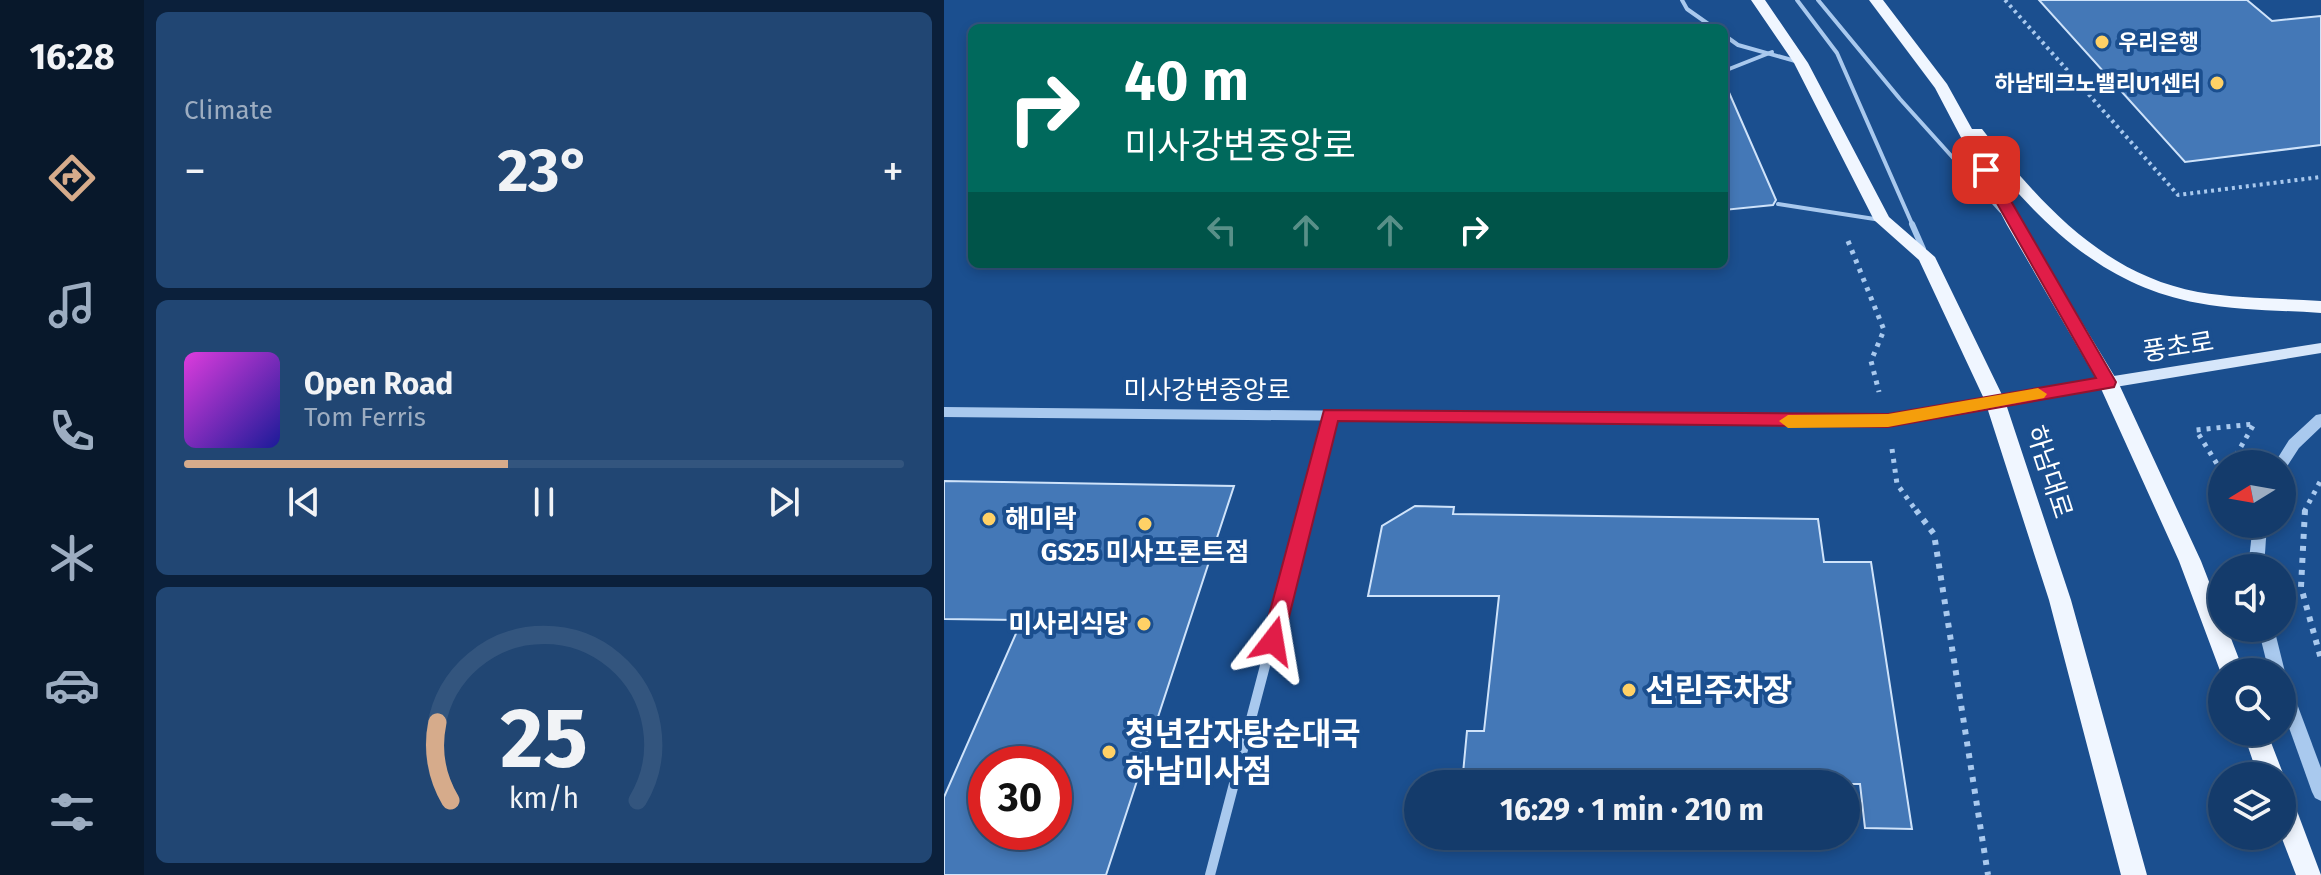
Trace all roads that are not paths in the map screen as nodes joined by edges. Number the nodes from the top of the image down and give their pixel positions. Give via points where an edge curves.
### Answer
1 (1682, 0) edge
2 (1758, 0) edge
3 (1797, 0) edge
4 (1818, 0) edge
5 (1876, 0) edge
6 (1708, 24) edge
7 (1728, 38) edge
8 (1772, 52) junction
9 (1801, 63) junction
10 (1728, 69) edge
11 (1942, 87) junction
12 (1778, 204) dead end
13 (1882, 220) junction
14 (2015, 225) junction
15 (1926, 257) junction
16 (2321, 307) edge
17 (2321, 348) edge
18 (2108, 382) junction
19 (1995, 401) junction
20 (944, 412) edge
21 (1331, 415) junction
22 (2321, 419) edge
23 (2290, 450) edge
24 (2227, 658) edge
25 (2296, 723) edge
26 (2321, 792) edge
27 (2296, 841) edge
28 (1210, 875) edge
29 (2134, 875) edge
30 (2309, 875) edge

1 - 6 lane
2 - 9 main road, 하남대로
3 - 15 lane via 1837,53
4 - 14 lane
5 - 11 main road
7 - 8 lane
8 - 9 lane
8 - 10 lane
9 - 13 main road, 하남대로
11 - 14 main road
11 - 16 main road via 2048,221 2103,262 2182,295
12 - 13 lane
13 - 15 main road, 하남대로
14 - 18 main road
15 - 19 main road, 하남대로
17 - 18 main road, 풍초로
18 - 19 main road, 풍초로
18 - 24 main road via 2190,561
19 - 21 street, 미사강변중앙로 via 1888,421
19 - 29 main road, 하남대로 via 2060,600
20 - 21 street, 미사강변중앙로
21 - 28 street
22 - 23 street
25 - 26 street
27 - 30 main road

